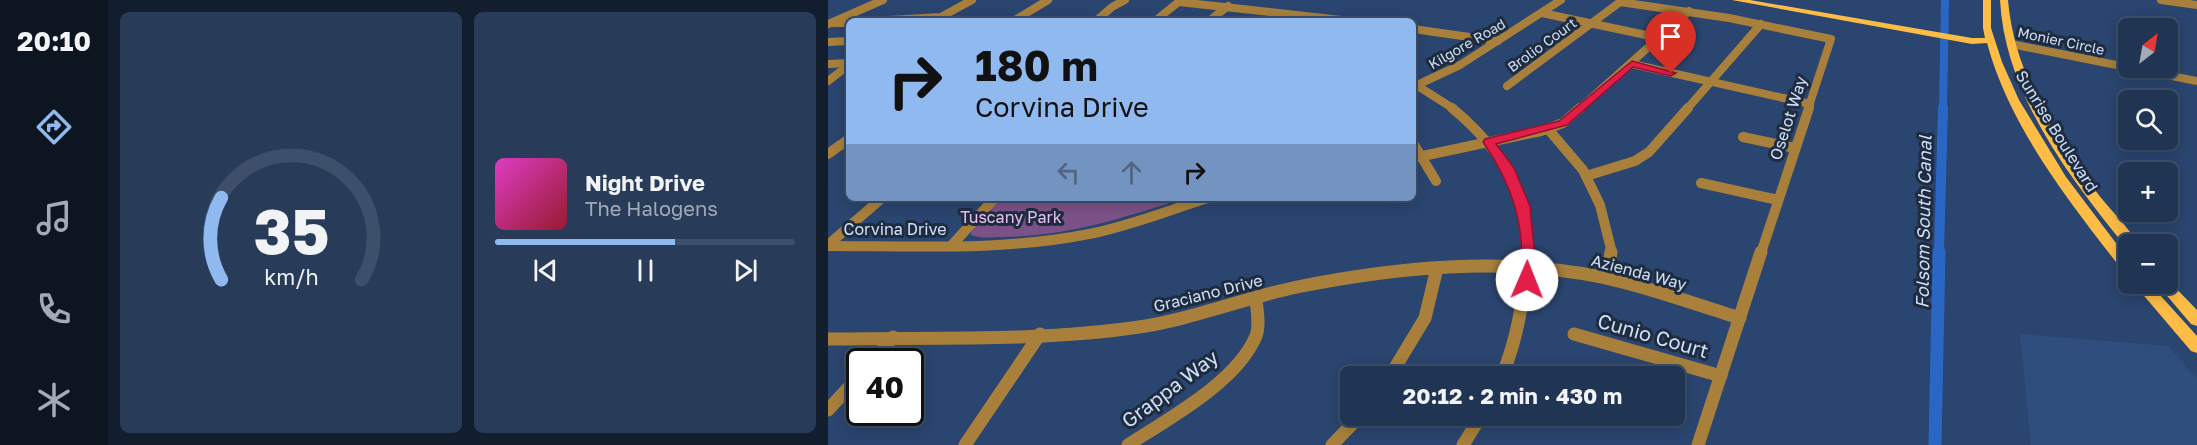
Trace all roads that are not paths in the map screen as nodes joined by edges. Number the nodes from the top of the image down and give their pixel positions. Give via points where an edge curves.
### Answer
1 (871, 0) edge
2 (882, 0) edge
3 (956, 0) edge
4 (971, 0) edge
5 (1048, 0) edge
6 (1125, 0) edge
7 (1559, 0) edge
8 (1736, 0) edge
9 (1768, 0) edge
10 (1987, 0) edge
11 (2004, 0) edge
12 (2162, 0) edge
13 (1180, 1) edge
14 (2197, 5) edge
15 (1229, 6) junction
16 (1689, 11) junction
17 (1542, 13) junction
18 (924, 18) edge
19 (1018, 18) edge
20 (1099, 18) edge
21 (1159, 18) edge
22 (1212, 18) edge
23 (1316, 18) edge
24 (828, 23) edge
25 (846, 23) edge
26 (1591, 23) junction
27 (1761, 24) junction
28 (1912, 26) junction
29 (1417, 29) edge
30 (1660, 38) junction
31 (1990, 40) junction
32 (846, 41) edge
33 (1498, 41) junction
34 (828, 42) edge
35 (2011, 44) junction
36 (828, 64) edge
37 (846, 64) edge
38 (1632, 64) junction
39 (846, 66) edge
40 (828, 81) edge
41 (2197, 81) edge
42 (1710, 82) junction
43 (1416, 84) edge
44 (1416, 85) edge
45 (1507, 86) dead end
46 (1810, 104) junction
47 (1548, 129) junction
48 (1743, 136) dead end
49 (846, 141) edge
50 (1489, 142) junction
51 (1795, 148) junction
52 (828, 154) edge
53 (1418, 157) edge
54 (1587, 176) junction
55 (1436, 181) dead end
56 (1701, 183) dead end
57 (1778, 200) junction
58 (879, 201) edge
59 (992, 201) edge
60 (1199, 201) edge
61 (2124, 234) edge
62 (828, 245) edge
63 (952, 245) junction
64 (2118, 249) edge
65 (1529, 267) junction
66 (1437, 268) junction
67 (1607, 278) junction
68 (2151, 294) edge
69 (2160, 294) edge
70 (2173, 294) edge
71 (1256, 299) junction
72 (1740, 318) junction
73 (2197, 320) edge
74 (1040, 334) junction
75 (1574, 334) dead end
76 (893, 337) junction
77 (2197, 338) edge
78 (828, 339) edge
79 (2197, 347) edge
80 (883, 348) edge
81 (1396, 366) edge
82 (1505, 366) edge
83 (1721, 376) junction
84 (846, 390) edge
85 (828, 410) edge
86 (1350, 426) edge
87 (1475, 426) edge
88 (965, 445) edge
89 (1128, 445) edge
90 (1332, 445) edge
91 (1463, 445) edge
92 (1698, 445) edge

1 - 2 street
2 - 24 street
3 - 4 street
4 - 18 street via 941,17
5 - 19 street
6 - 20 street
7 - 17 street, Kilgore Road
8 - 28 main road
9 - 28 main road
10 - 31 main road, Sunrise Boulevard
11 - 35 main road, Sunrise Boulevard
12 - 14 street
13 - 15 street
13 - 21 street
15 - 22 street
15 - 23 street
16 - 26 street, Oselot Way via 1620,2
16 - 27 street, Oselot Way
16 - 30 street
17 - 26 street
17 - 33 street, Kilgore Road
24 - 25 street
26 - 30 street
26 - 45 street, Brolio Court
27 - 42 street
27 - 46 street, Oselot Way via 1831,39
28 - 31 main road, Monier Circle
29 - 33 street
30 - 38 street
31 - 35 main road, Monier Circle
31 - 64 main road, Sunrise Boulevard via 2004,80 2053,164
32 - 34 street
33 - 43 street, Kilgore Road via 1446,73
35 - 41 street, Monier Circle
35 - 61 main road, Sunrise Boulevard via 2025,85 2046,125
36 - 37 street
38 - 42 street
38 - 47 street via 1570,118
39 - 40 street
42 - 46 street
42 - 54 street via 1649,152 1635,161
44 - 50 street via 1449,104
46 - 51 street, Oselot Way
47 - 50 street
47 - 54 street
48 - 51 street
49 - 52 street
50 - 53 street
50 - 65 street via 1508,168 1524,206
51 - 57 street, Oselot Way
53 - 55 street
54 - 67 street via 1600,205 1612,254
56 - 57 street
57 - 72 street, Oselot Way
58 - 62 street
59 - 63 street
60 - 63 street, Corvina Drive via 1131,224 1072,237
62 - 63 street, Corvina Drive
65 - 66 street, Graciano Drive
65 - 67 street, Azienda Way
65 - 82 street
66 - 71 street, Graciano Drive via 1297,287
66 - 81 street via 1425,318
67 - 72 street, Azienda Way
68 - 79 main road
69 - 77 main road
70 - 73 main road
71 - 74 street, Graciano Drive via 1141,327
71 - 89 street, Grappa Way via 1257,333 1231,370
72 - 83 street, Oselot Way
74 - 76 street, Graciano Drive
74 - 88 street
75 - 83 street, Cunio Court
76 - 78 street, Graciano Drive
76 - 80 street
83 - 92 street, Oselot Way
84 - 85 street
86 - 90 street
87 - 91 street

